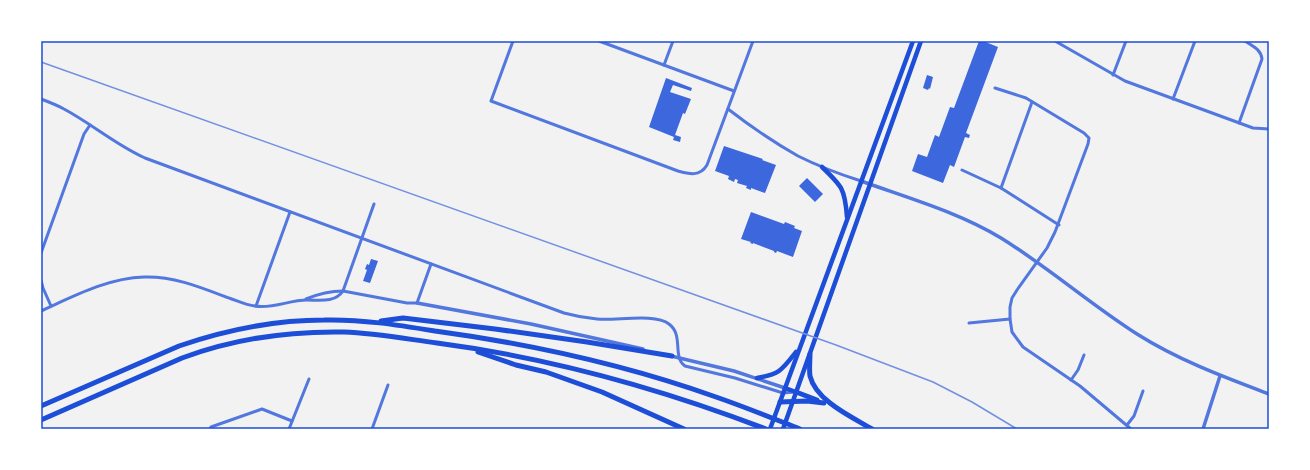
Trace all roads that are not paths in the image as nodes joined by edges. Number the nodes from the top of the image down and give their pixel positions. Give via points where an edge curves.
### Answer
1 (513, 41) edge
2 (599, 41) edge
3 (673, 41) edge
4 (753, 41) edge
5 (913, 41) edge
6 (921, 41) edge
7 (1054, 41) edge
8 (1126, 41) edge
9 (1195, 41) edge
10 (1245, 41) edge
11 (664, 65) junction
12 (1113, 75) junction
13 (995, 88) dead end
14 (734, 91) junction
15 (1173, 99) junction
16 (41, 100) edge
17 (1032, 102) junction
18 (728, 109) junction
19 (1239, 123) junction
20 (90, 125) junction
21 (1269, 130) edge
22 (822, 167) junction
23 (962, 170) dead end
24 (861, 181) junction
25 (869, 185) junction
26 (1001, 188) junction
27 (374, 204) dead end
28 (290, 212) junction
29 (847, 218) junction
30 (1059, 224) junction
31 (361, 238) junction
32 (41, 253) edge
33 (1036, 263) junction
34 (431, 264) junction
35 (41, 280) edge
36 (342, 291) junction
37 (304, 300) junction
38 (417, 303) junction
39 (51, 306) junction
40 (256, 306) junction
41 (41, 311) edge
42 (1010, 319) junction
43 (372, 322) junction
44 (969, 323) dead end
45 (463, 346) junction
46 (800, 348) junction
47 (810, 354) junction
48 (1084, 355) dead end
49 (672, 356) junction
50 (679, 358) junction
51 (1220, 376) junction
52 (757, 378) junction
53 (309, 379) dead end
54 (1071, 380) junction
55 (388, 385) dead end
56 (785, 388) junction
57 (796, 392) junction
58 (1143, 392) dead end
59 (783, 393) junction
60 (1269, 394) edge
61 (793, 401) junction
62 (780, 402) junction
63 (824, 403) junction
64 (41, 406) edge
65 (837, 408) junction
66 (41, 420) edge
67 (292, 421) junction
68 (1127, 425) junction
69 (211, 428) edge
70 (289, 429) edge
71 (372, 429) edge
72 (684, 429) edge
73 (766, 429) edge
74 (770, 429) edge
75 (783, 429) edge
76 (800, 429) edge
77 (872, 429) edge
78 (1132, 429) edge
79 (1203, 429) edge

1 - 18 street via 491,101 678,170 691,174 700,173 707,165
2 - 11 street
3 - 11 street
4 - 14 street
5 - 24 main road
6 - 25 main road
7 - 12 street
8 - 12 street
9 - 15 street
10 - 19 street via 1258,50 1262,61
11 - 14 street
12 - 15 street
13 - 17 street
14 - 18 street
15 - 19 street
16 - 20 street via 60,106
17 - 26 street
17 - 30 street via 1089,138
18 - 22 street via 768,138
19 - 21 street
20 - 28 street via 140,156
20 - 32 street via 84,134
22 - 24 street
22 - 29 main road via 843,190
23 - 26 street
24 - 25 street
24 - 29 main road
25 - 33 street via 974,224 1001,238
25 - 47 main road
26 - 30 street
27 - 31 street
28 - 31 street
28 - 40 street
29 - 46 main road
30 - 33 street
31 - 34 street
31 - 36 street
33 - 42 street via 1012,298
33 - 51 street via 1138,334 1180,358
34 - 38 street
34 - 50 street via 576,316 660,320 669,324 675,331
35 - 39 street
36 - 37 street via 316,294
36 - 37 street via 334,299
36 - 38 street
37 - 40 street via 275,306
38 - 49 street via 531,324
39 - 40 street via 116,280 147,277 188,283
39 - 41 street
42 - 44 street
42 - 54 street via 1012,332 1020,344
43 - 49 highway via 403,318 495,328
43 - 64 highway via 278,322 231,331 179,346
43 - 76 highway via 475,336 574,356 667,381
45 - 66 highway via 345,332 258,338 204,350 182,358
45 - 72 highway via 602,392
45 - 73 highway via 618,379 691,401
46 - 52 main road via 783,369 772,375
46 - 56 main road
47 - 57 main road
47 - 65 highway via 810,376 820,395
48 - 54 street via 1077,373
49 - 50 street
50 - 52 street
50 - 59 street via 687,367
51 - 60 street
51 - 79 street
52 - 56 street
53 - 67 street
54 - 68 street
55 - 71 street
56 - 57 main road
56 - 59 main road
57 - 59 street
57 - 61 main road
57 - 63 highway
58 - 68 street via 1134,416
59 - 62 main road
61 - 62 highway
61 - 63 highway
61 - 75 main road
62 - 74 main road
63 - 65 highway
65 - 77 highway
67 - 69 street via 262,409
67 - 70 street
68 - 78 street

